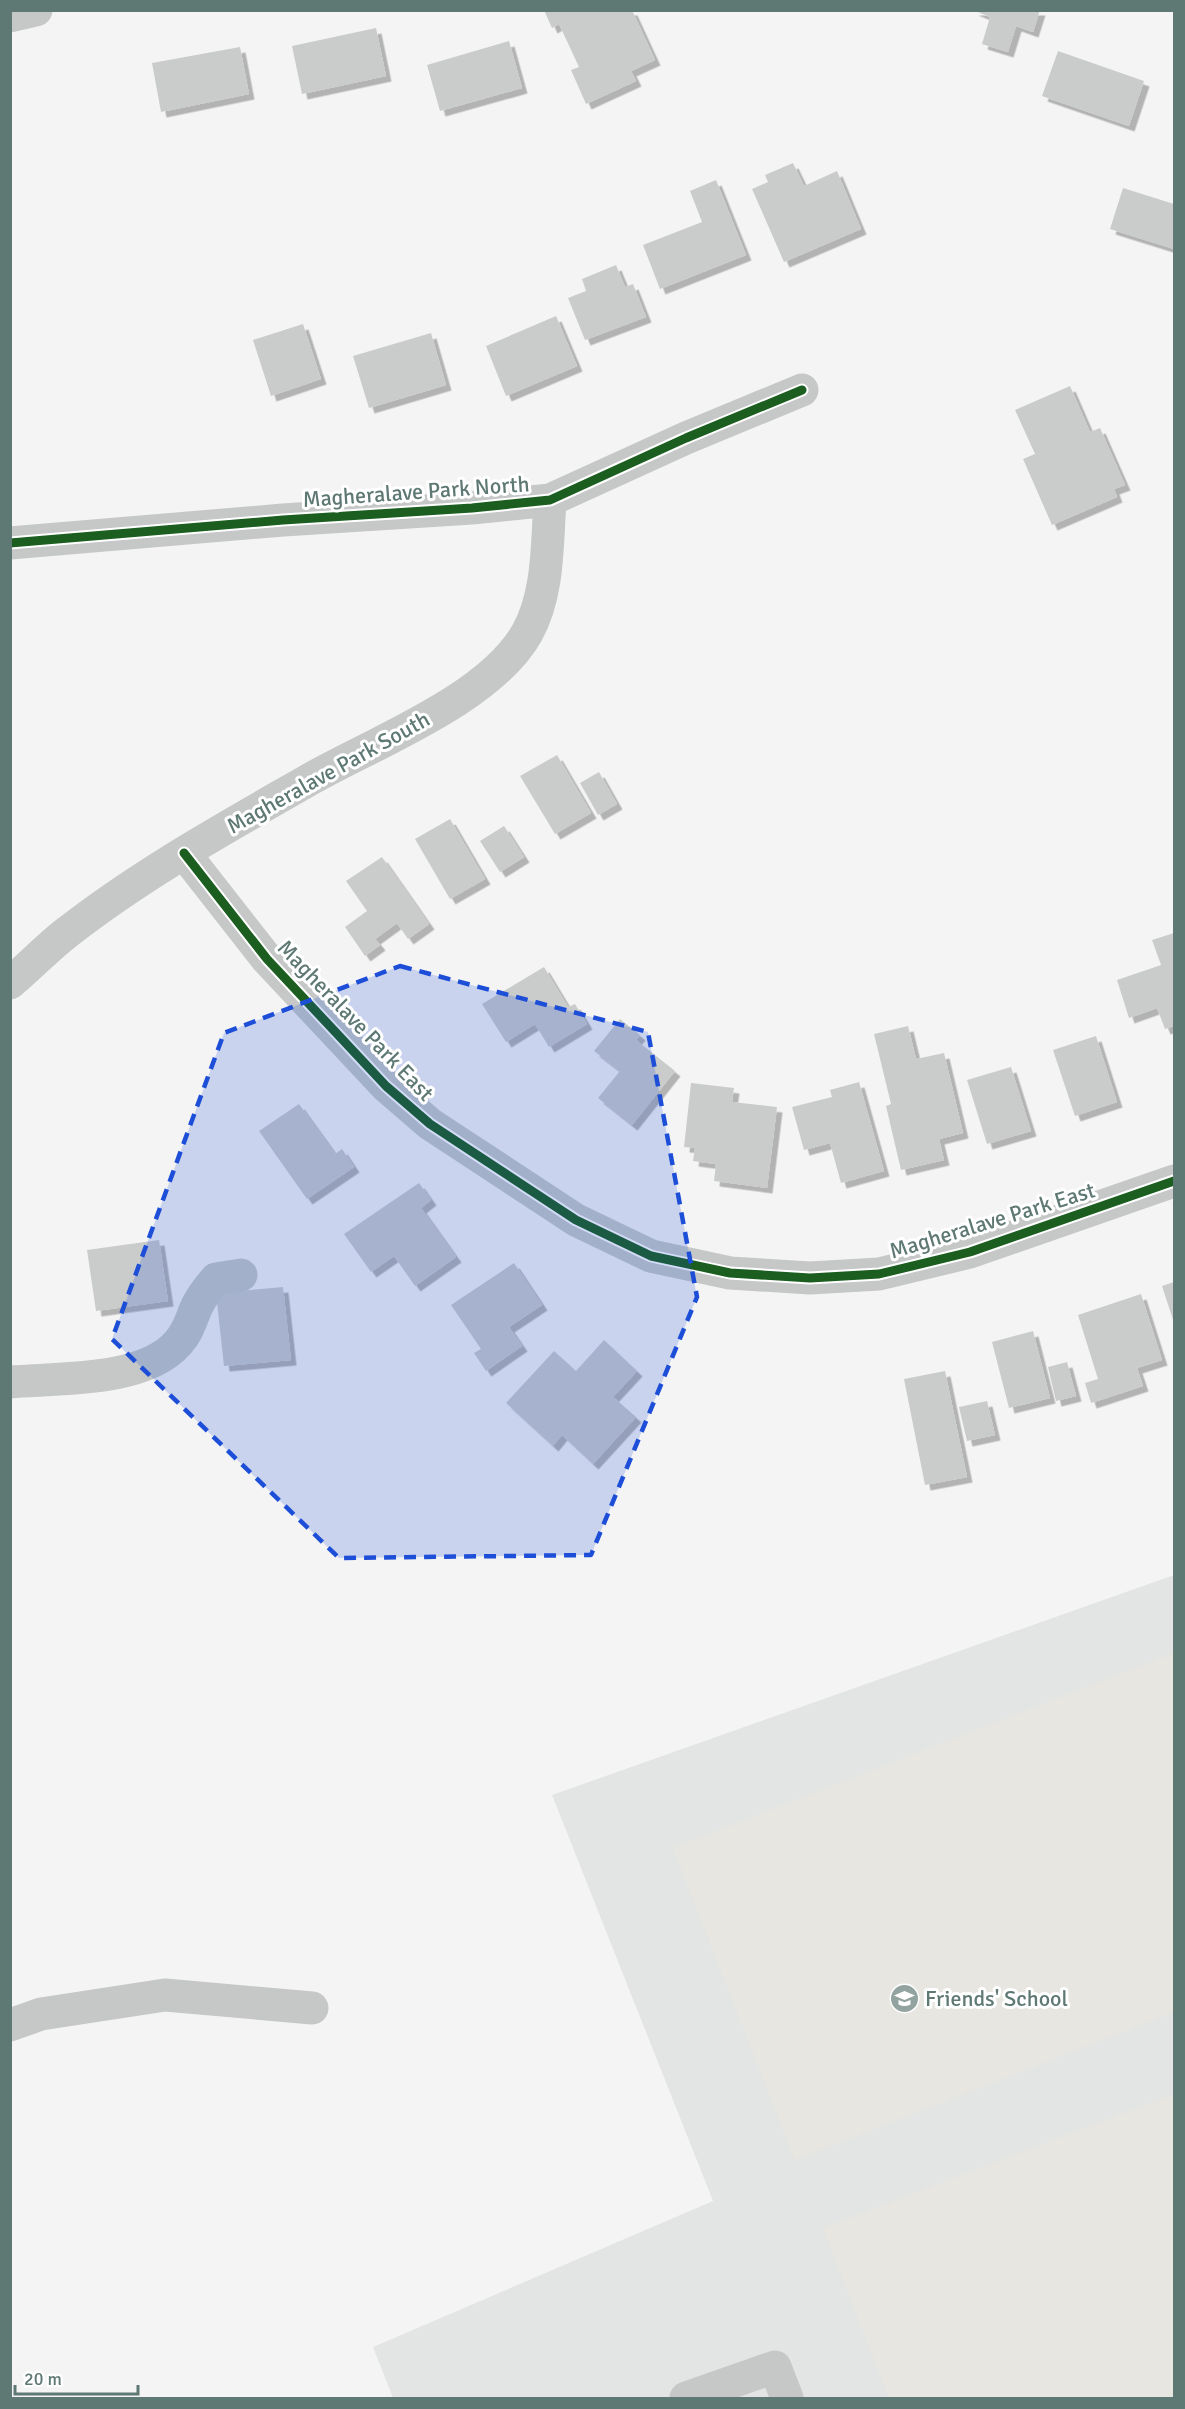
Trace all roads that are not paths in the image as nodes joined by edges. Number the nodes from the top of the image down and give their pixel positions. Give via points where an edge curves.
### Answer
1 (36, 10) edge
2 (10, 16) edge
3 (802, 390) dead end
4 (550, 500) junction
5 (10, 543) edge
6 (184, 853) junction
7 (10, 982) edge
8 (1174, 1181) edge
9 (242, 1275) dead end
10 (10, 1382) edge
11 (312, 2008) dead end
12 (10, 2025) edge
13 (686, 2398) edge
14 (787, 2398) edge

1 - 2 street
3 - 4 street, Magheralave Park North
4 - 5 street, Magheralave Park North
4 - 6 street, Magheralave Park South via 545,584 528,632 500,669 450,705 309,780
6 - 7 street, Magheralave Park South via 72,929
6 - 8 street, Magheralave Park East via 267,959 386,1086 429,1124 576,1220 651,1256 730,1273 810,1278 879,1274 970,1252
9 - 10 street via 216,1279 197,1306 190,1326 161,1358 115,1373
11 - 12 street via 165,1995 40,2014
13 - 14 street via 775,2367

